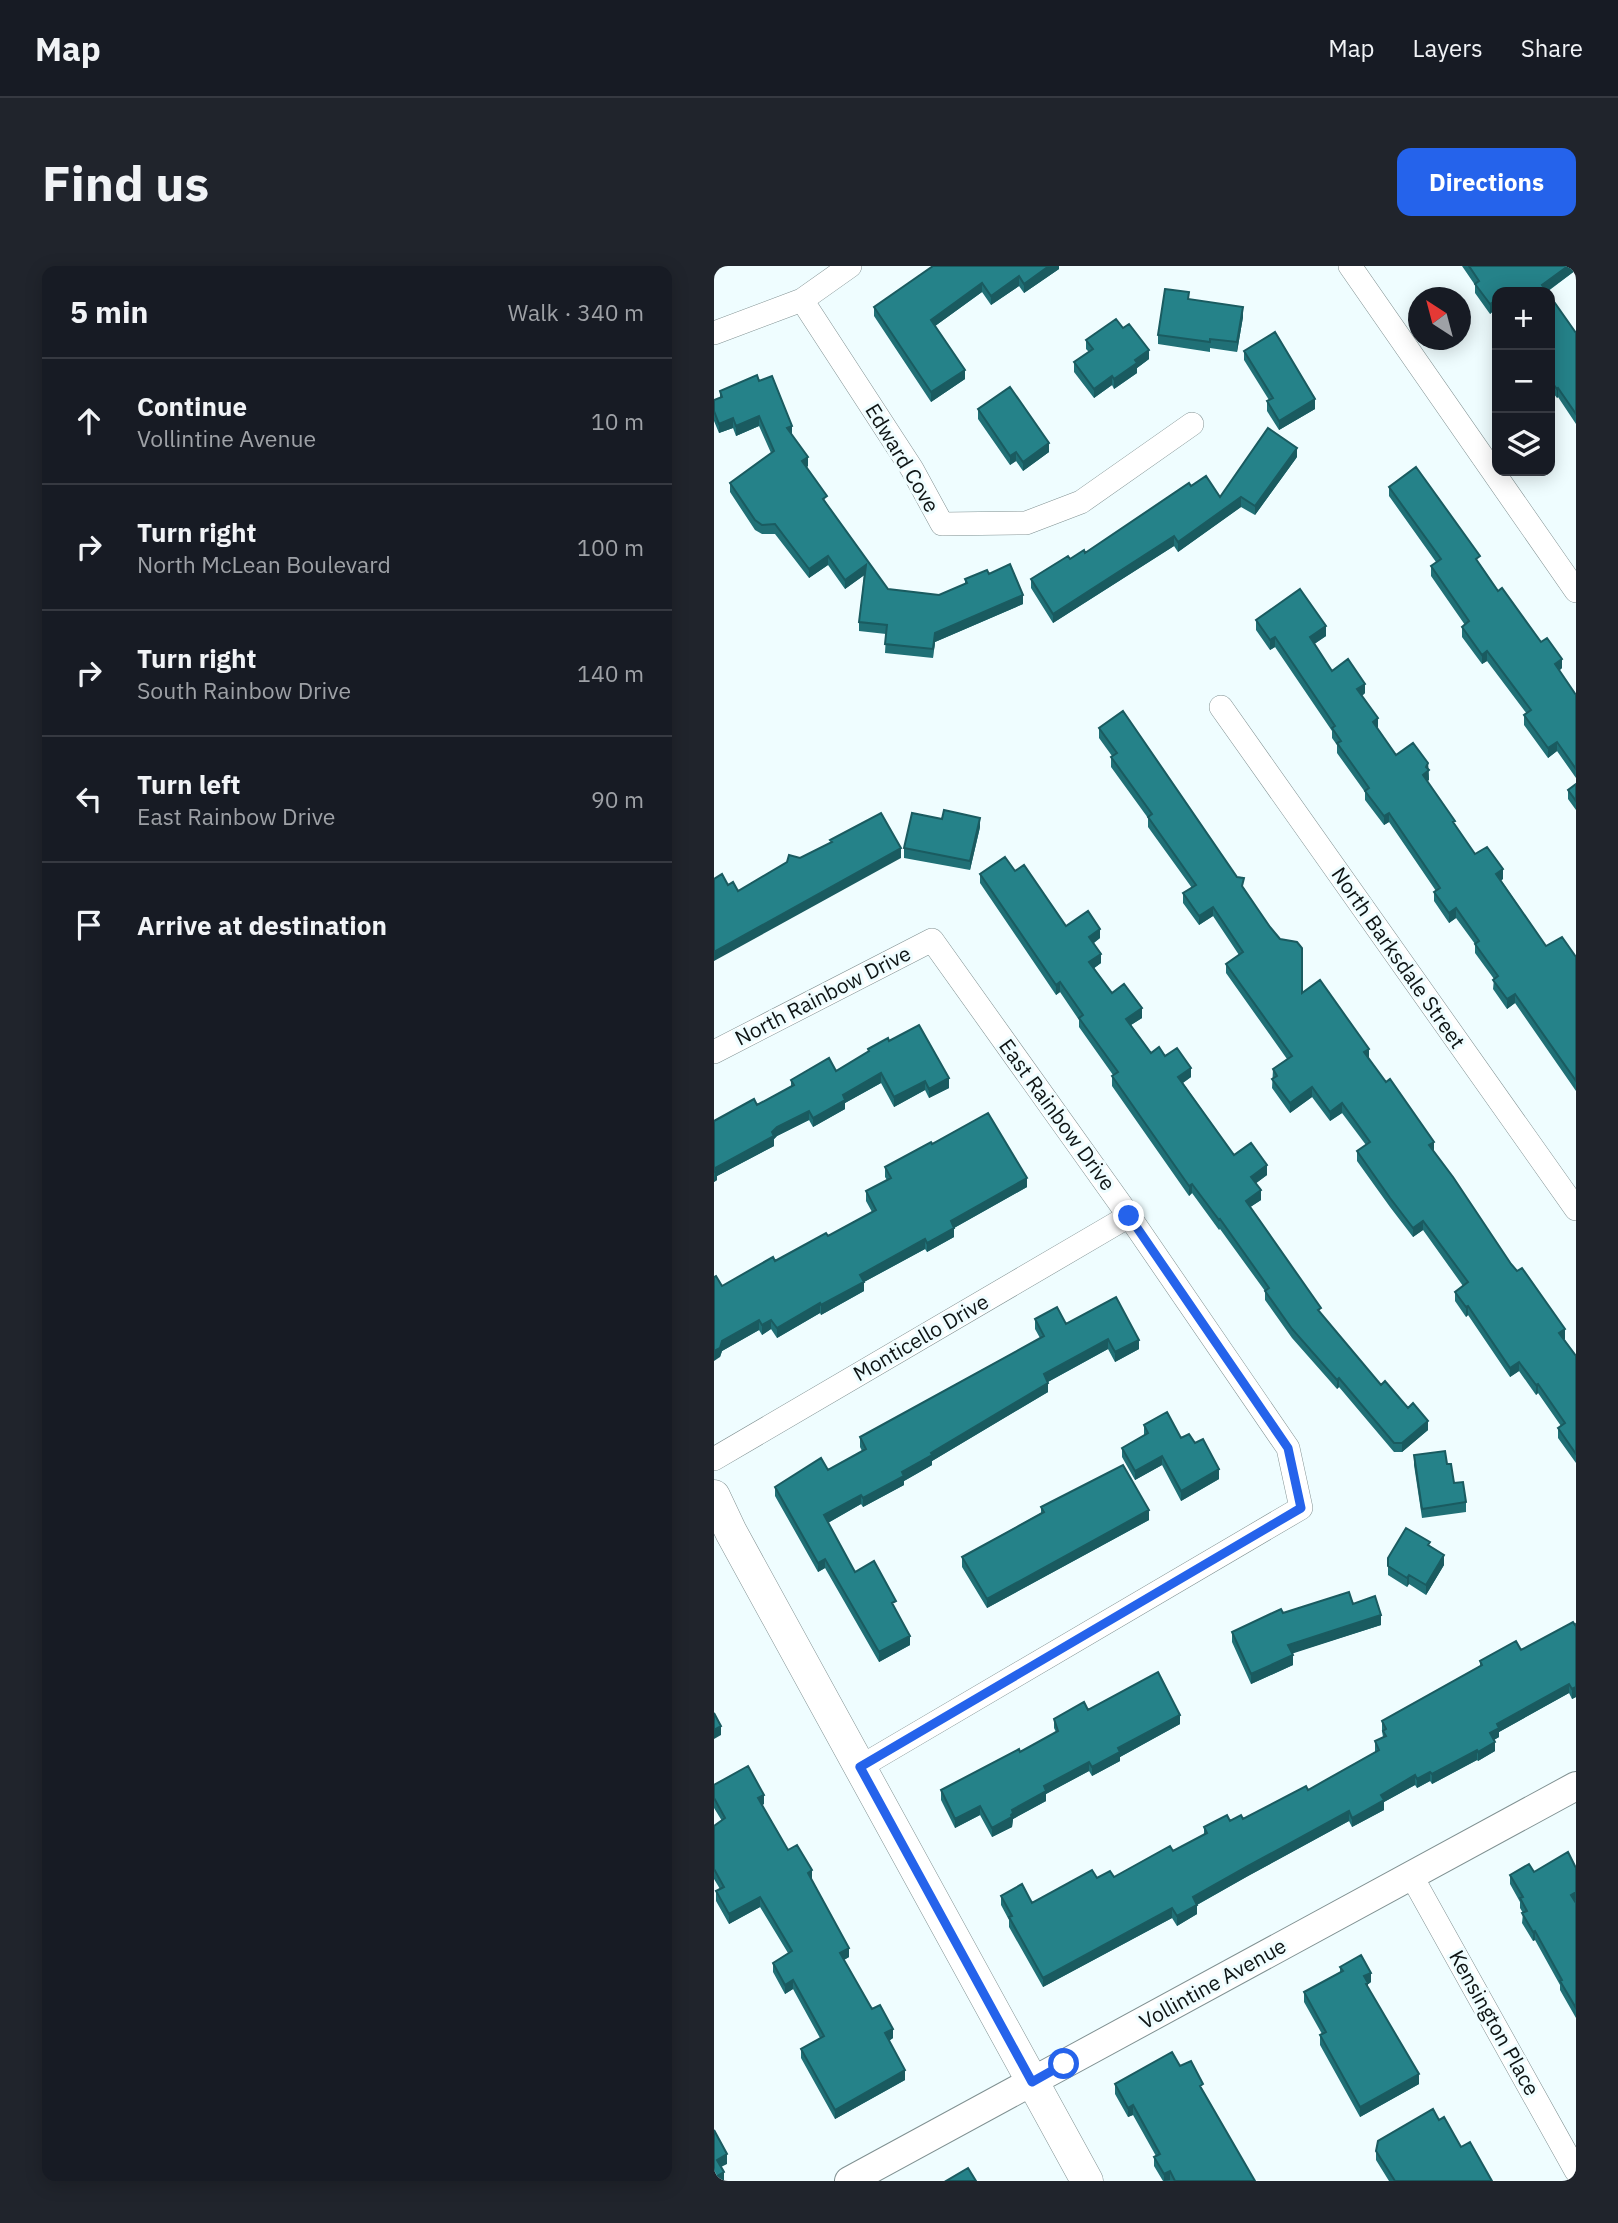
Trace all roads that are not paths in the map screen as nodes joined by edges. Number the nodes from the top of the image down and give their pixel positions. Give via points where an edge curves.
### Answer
1 (850, 266) edge
2 (1350, 266) edge
3 (802, 300) junction
4 (714, 333) edge
5 (1192, 424) dead end
6 (1576, 591) edge
7 (1221, 706) dead end
8 (932, 940) joint
9 (714, 1052) edge
10 (1576, 1209) edge
11 (1129, 1216) junction
12 (714, 1459) edge
13 (714, 1496) edge
14 (723, 1534) edge
15 (860, 1767) junction
16 (1576, 1786) edge
17 (1411, 1875) junction
18 (1032, 2082) junction
19 (1576, 2171) edge
20 (849, 2181) edge
21 (1087, 2181) edge

1 - 3 street
2 - 6 street
3 - 4 street
3 - 5 street, Edward Cove via 912,469 942,524 1026,523 1081,502
7 - 10 street, North Barksdale Street
8 - 9 street, North Rainbow Drive
8 - 11 street, East Rainbow Drive
11 - 12 street, Monticello Drive
11 - 15 street, East Rainbow Drive via 1288,1448 1301,1508
13 - 14 main road
14 - 15 main road
15 - 18 main road
16 - 17 street, Vollintine Avenue
17 - 18 street, Vollintine Avenue
17 - 19 street, Kensington Place
18 - 20 street, Vollintine Avenue
18 - 21 main road

